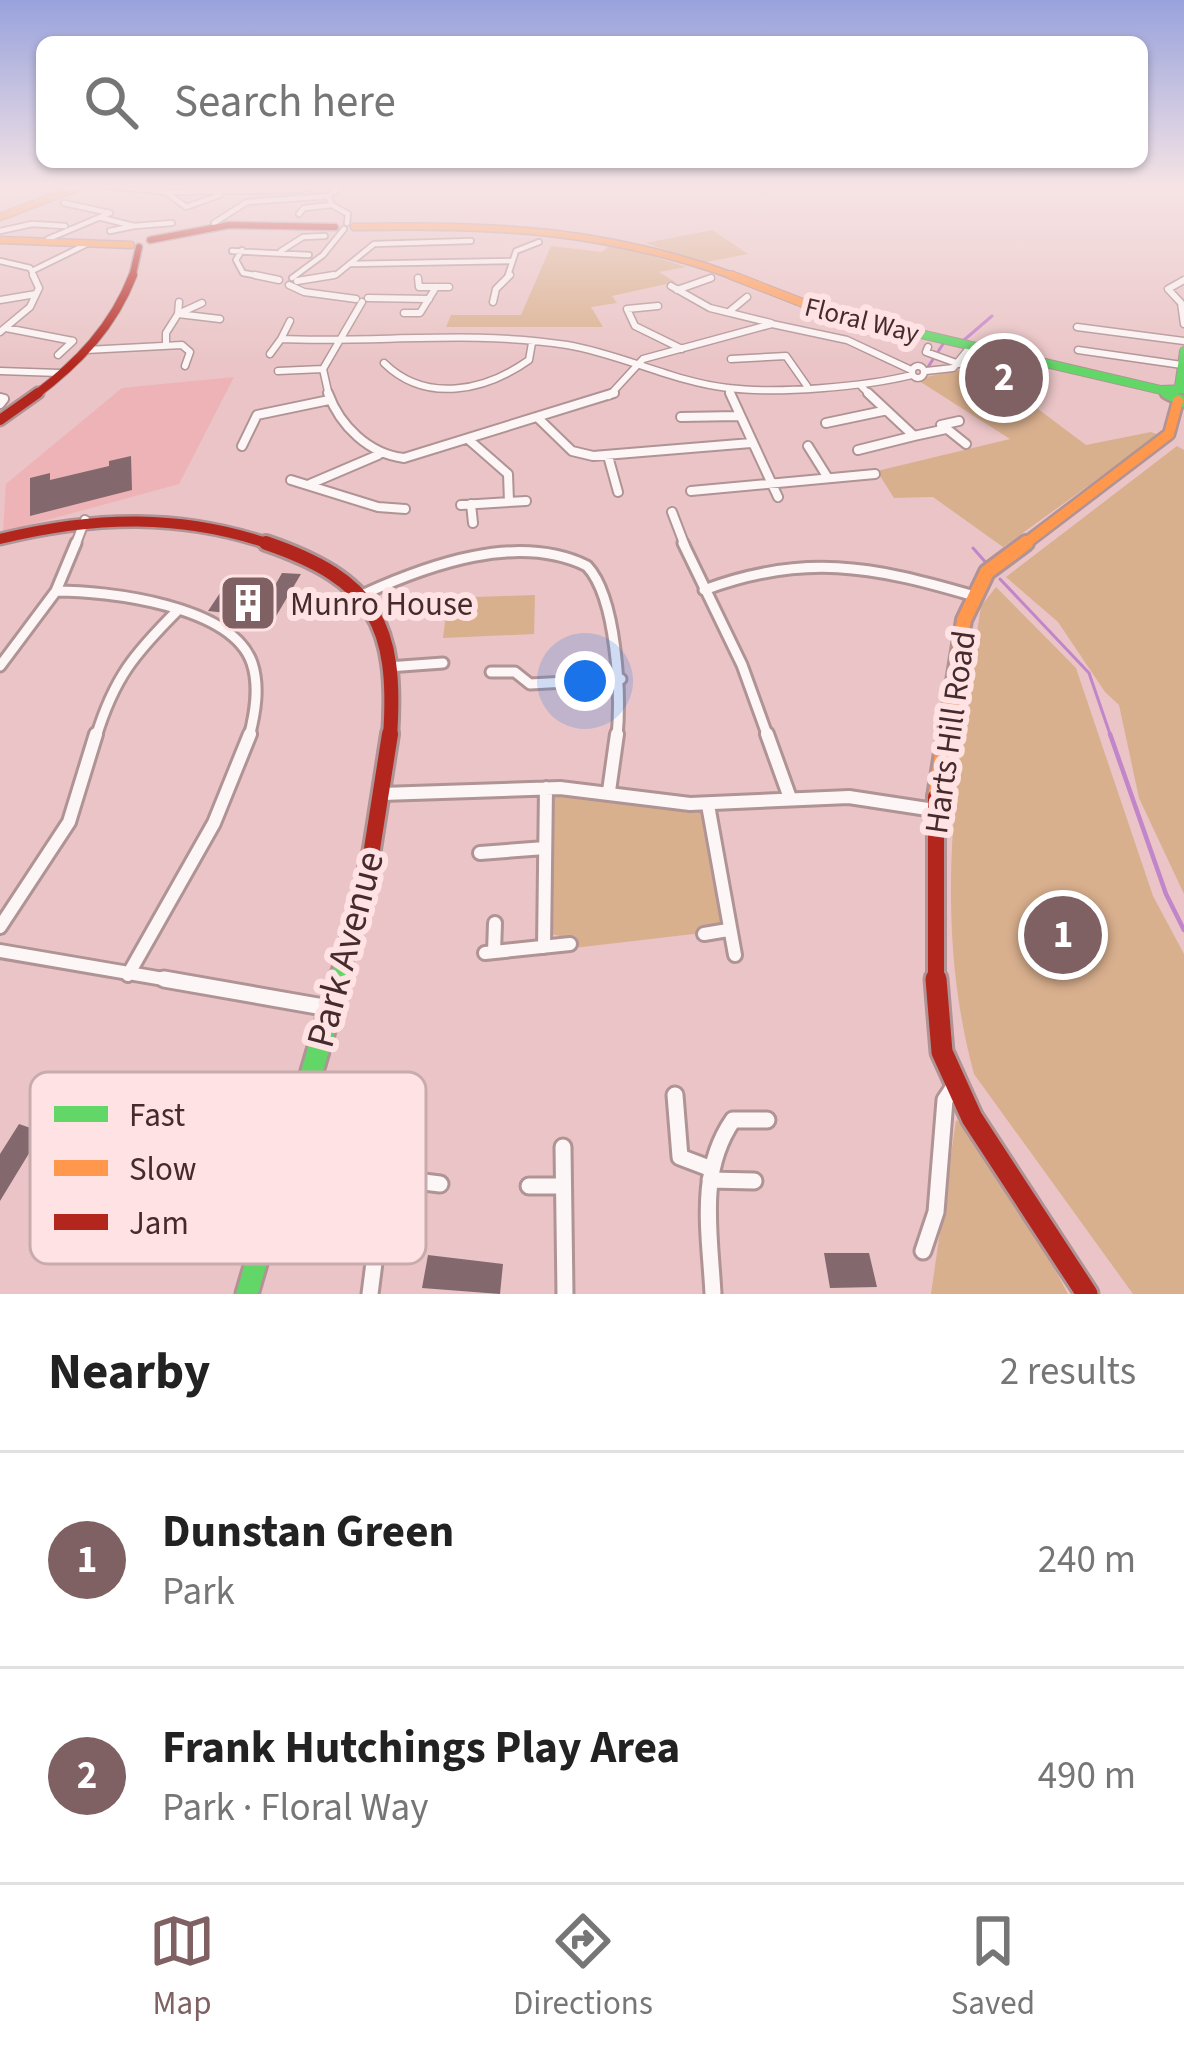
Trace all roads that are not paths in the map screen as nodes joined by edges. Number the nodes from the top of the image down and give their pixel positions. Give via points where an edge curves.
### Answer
1 (84, 245) edge
2 (140, 245) edge
3 (290, 245) edge
4 (329, 245) edge
5 (372, 245) edge
6 (531, 245) edge
7 (634, 245) edge
8 (232, 250) dead end
9 (242, 250) junction
10 (278, 253) junction
11 (19, 255) dead end
12 (309, 256) dead end
13 (2, 261) edge
14 (512, 261) junction
15 (350, 264) junction
16 (34, 270) junction
17 (1184, 276) edge
18 (418, 278) dead end
19 (711, 278) dead end
20 (293, 282) junction
21 (436, 287) junction
22 (449, 287) dead end
23 (37, 294) junction
24 (747, 297) dead end
25 (429, 299) junction
26 (0, 300) edge
27 (362, 300) junction
28 (179, 302) dead end
29 (493, 302) dead end
30 (202, 303) dead end
31 (658, 306) dead end
32 (730, 311) junction
33 (178, 314) junction
34 (404, 314) dead end
35 (220, 320) dead end
36 (290, 321) dead end
37 (772, 324) junction
38 (1184, 324) edge
39 (1077, 327) dead end
40 (3, 330) edge
41 (1122, 333) junction
42 (281, 339) junction
43 (341, 341) junction
44 (1184, 341) edge
45 (79, 343) junction
46 (532, 343) junction
47 (1131, 344) dead end
48 (166, 345) junction
49 (971, 346) junction
50 (682, 349) junction
51 (1078, 350) dead end
52 (270, 354) dead end
53 (58, 355) dead end
54 (1183, 358) edge
55 (731, 359) dead end
56 (639, 362) junction
57 (921, 362) dead end
58 (959, 364) junction
59 (399, 365) dead end
60 (185, 366) dead end
61 (323, 369) junction
62 (0, 371) edge
63 (278, 371) dead end
64 (910, 372) junction
65 (59, 373) junction
66 (860, 385) junction
67 (807, 386) junction
68 (728, 388) junction
69 (1181, 394) edge
70 (329, 400) junction
71 (883, 411) junction
72 (739, 416) junction
73 (537, 417) junction
74 (681, 417) dead end
75 (0, 420) edge
76 (959, 421) dead end
77 (826, 423) dead end
78 (946, 429) junction
79 (914, 436) junction
80 (468, 439) junction
81 (751, 442) junction
82 (966, 444) dead end
83 (242, 446) dead end
84 (858, 450) dead end
85 (378, 454) junction
86 (797, 454) dead end
87 (608, 456) junction
88 (875, 474) dead end
89 (828, 478) junction
90 (291, 480) dead end
91 (771, 483) junction
92 (310, 484) junction
93 (691, 491) dead end
94 (618, 492) dead end
95 (778, 497) dead end
96 (526, 501) dead end
97 (509, 502) junction
98 (391, 509) junction
99 (405, 509) dead end
100 (676, 516) dead end
101 (85, 520) junction
102 (387, 521) dead end
103 (473, 523) dead end
104 (0, 539) edge
105 (704, 590) junction
106 (56, 591) junction
107 (364, 594) junction
108 (971, 595) junction
109 (178, 610) junction
110 (443, 663) dead end
111 (0, 666) edge
112 (388, 667) junction
113 (490, 672) dead end
114 (622, 680) junction
115 (546, 788) junction
116 (610, 791) junction
117 (382, 794) junction
118 (790, 798) junction
119 (708, 806) junction
120 (934, 810) junction
121 (545, 848) junction
122 (480, 853) dead end
123 (495, 923) dead end
124 (0, 927) edge
125 (728, 930) junction
126 (704, 934) dead end
127 (570, 944) dead end
128 (544, 947) junction
129 (0, 951) edge
130 (735, 955) dead end
131 (128, 975) junction
132 (329, 1008) junction
133 (311, 1072) edge
134 (955, 1085) junction
135 (675, 1095) dead end
136 (766, 1120) dead end
137 (563, 1147) dead end
138 (710, 1174) junction
139 (754, 1181) dead end
140 (426, 1182) edge
141 (440, 1184) dead end
142 (529, 1186) dead end
143 (562, 1186) junction
144 (922, 1251) dead end
145 (256, 1264) edge
146 (373, 1264) edge
147 (247, 1294) edge
148 (370, 1294) edge
149 (565, 1294) edge
150 (713, 1294) edge
151 (1087, 1294) edge

1 - 16 street via 68,261
2 - 45 street via 134,283 104,333
3 - 10 street
4 - 20 street
5 - 15 street
6 - 14 street
7 - 49 street, Floral Way via 832,314
8 - 9 street
9 - 10 street
9 - 20 street via 242,272
10 - 12 street
11 - 13 street
13 - 16 street
14 - 15 street
14 - 29 street
15 - 20 street via 326,278
16 - 23 street
17 - 38 street via 1168,289 1181,303
18 - 21 street via 419,286
19 - 32 street via 674,288
20 - 27 street via 304,292
21 - 22 street
21 - 25 street
23 - 26 street
23 - 40 street
24 - 32 street
25 - 27 street
25 - 34 street via 420,313
27 - 43 street
28 - 33 street
30 - 33 street
31 - 50 street via 624,307 635,326
32 - 37 street
33 - 35 street
33 - 48 street
36 - 42 street
37 - 50 street
37 - 64 street via 847,340
39 - 41 street
40 - 45 street
41 - 44 street
41 - 47 street
42 - 43 street
42 - 52 street
43 - 46 street
43 - 61 street
45 - 48 street
45 - 53 street
45 - 65 street
46 - 56 street
46 - 59 street via 530,360 518,369 452,388 417,388 386,365
48 - 60 street via 188,349
49 - 58 street
49 - 69 street, Floral Way
50 - 56 street
51 - 54 street
54 - 69 street, Harts Hill Road
55 - 67 street via 786,356
56 - 68 street
56 - 73 street via 616,392
57 - 58 street via 930,352
58 - 64 street
61 - 63 street
61 - 70 street
62 - 65 street
64 - 66 street
65 - 75 street
66 - 67 street
66 - 71 street
67 - 68 street
68 - 72 street
69 - 108 street, Harts Hill Road via 1169,434 993,567
70 - 83 street via 259,410
70 - 85 street
71 - 77 street
71 - 79 street
72 - 74 street
72 - 81 street
73 - 80 street
73 - 87 street via 572,451
76 - 78 street via 941,425
78 - 79 street
78 - 82 street
79 - 84 street
80 - 85 street via 411,457
80 - 97 street via 508,474
81 - 87 street
81 - 91 street
85 - 92 street
86 - 89 street via 810,449
87 - 94 street
88 - 89 street
89 - 91 street
90 - 92 street
91 - 93 street
91 - 95 street
92 - 98 street
96 - 97 street
97 - 103 street via 466,505
98 - 99 street
98 - 102 street
100 - 105 street
101 - 104 street
101 - 106 street
101 - 107 street via 203,524 318,564
105 - 108 street via 752,571 826,562
105 - 118 street via 742,665
106 - 109 street via 120,592
106 - 111 street
107 - 112 street, Park Avenue via 381,624
107 - 114 street via 452,561 572,559 596,575
108 - 120 street, Harts Hill Road
109 - 124 street via 110,691 69,822
109 - 131 street via 240,644 257,694 228,791
110 - 112 street via 420,671
112 - 117 street, Park Avenue
113 - 114 street via 515,672 530,684
114 - 116 street
115 - 116 street
115 - 117 street
115 - 121 street
116 - 119 street
117 - 132 street, Park Avenue
118 - 119 street
118 - 120 street via 866,794
119 - 125 street
120 - 134 street, Harts Hill Road via 938,1005
121 - 122 street
121 - 128 street
123 - 128 street via 490,952
125 - 126 street
125 - 130 street
127 - 128 street
129 - 131 street
131 - 132 street
132 - 133 street, Park Avenue
134 - 144 street, Harts Hill Road via 945,1100 936,1212
134 - 151 street, Harts Hill Road
135 - 138 street via 680,1156
136 - 138 street via 733,1120 719,1136
137 - 143 street
138 - 139 street
138 - 150 street
140 - 141 street
142 - 143 street
143 - 149 street
145 - 147 street, Park Avenue
146 - 148 street

